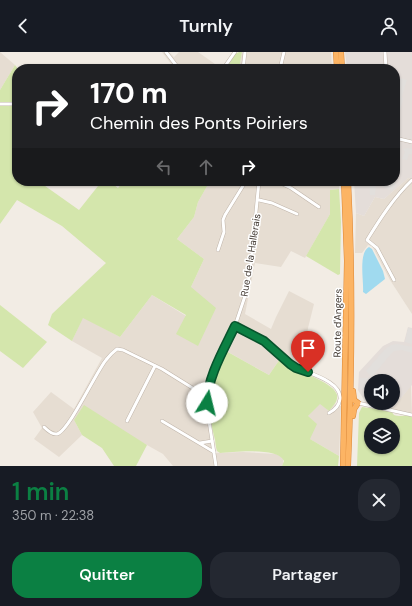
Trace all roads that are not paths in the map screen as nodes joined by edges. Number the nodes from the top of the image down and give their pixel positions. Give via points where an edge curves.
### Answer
1 (166, 52) edge
2 (234, 52) edge
3 (245, 52) edge
4 (284, 52) edge
5 (336, 52) edge
6 (341, 52) edge
7 (385, 52) edge
8 (175, 64) edge
9 (227, 64) edge
10 (244, 64) edge
11 (281, 64) edge
12 (337, 64) edge
13 (342, 64) edge
14 (386, 64) edge
15 (0, 104) edge
16 (12, 104) edge
17 (400, 139) edge
18 (412, 142) edge
19 (412, 180) edge
20 (243, 186) edge
21 (259, 186) edge
22 (287, 186) edge
23 (344, 186) edge
24 (350, 186) edge
25 (258, 200) junction
26 (320, 207) dead end
27 (297, 214) dead end
28 (218, 250) dead end
29 (394, 280) dead end
30 (235, 326) junction
31 (351, 364) junction
32 (155, 366) junction
33 (207, 397) junction
34 (358, 403) junction
35 (329, 413) dead end
36 (412, 415) edge
37 (127, 421) dead end
38 (162, 421) dead end
39 (44, 427) dead end
40 (350, 429) junction
41 (212, 441) junction
42 (200, 443) junction
43 (214, 452) junction
44 (216, 466) edge
45 (343, 466) edge
46 (348, 466) edge

1 - 8 street
2 - 9 street
3 - 10 street
4 - 11 street
5 - 12 highway
6 - 13 highway
7 - 14 street
15 - 16 street
17 - 18 street
19 - 29 street via 401,190 367,240 377,248
20 - 28 street via 223,220 224,232
21 - 25 street, Rue de la Hallerais
22 - 26 street
23 - 45 highway, Route d'Angers via 347,261
24 - 31 highway, Route d'Angers
25 - 27 street
25 - 30 street, Rue de la Hallerais via 248,282
30 - 33 street, Rue de la Hallerais via 212,377
30 - 35 street via 264,341 296,368 316,375 337,390 340,394 338,406
31 - 34 highway via 353,396
31 - 40 highway, Route d'Angers
32 - 33 street
32 - 37 street
32 - 39 street via 117,349 106,360 71,419 60,432 51,433
33 - 41 street, Rue de la Hallerais
34 - 36 street
34 - 40 highway via 354,409
38 - 42 street
40 - 46 highway, Route d'Angers
41 - 42 street
41 - 43 street, Rue de la Hallerais
42 - 43 street
43 - 44 street, Rue de la Hallerais

